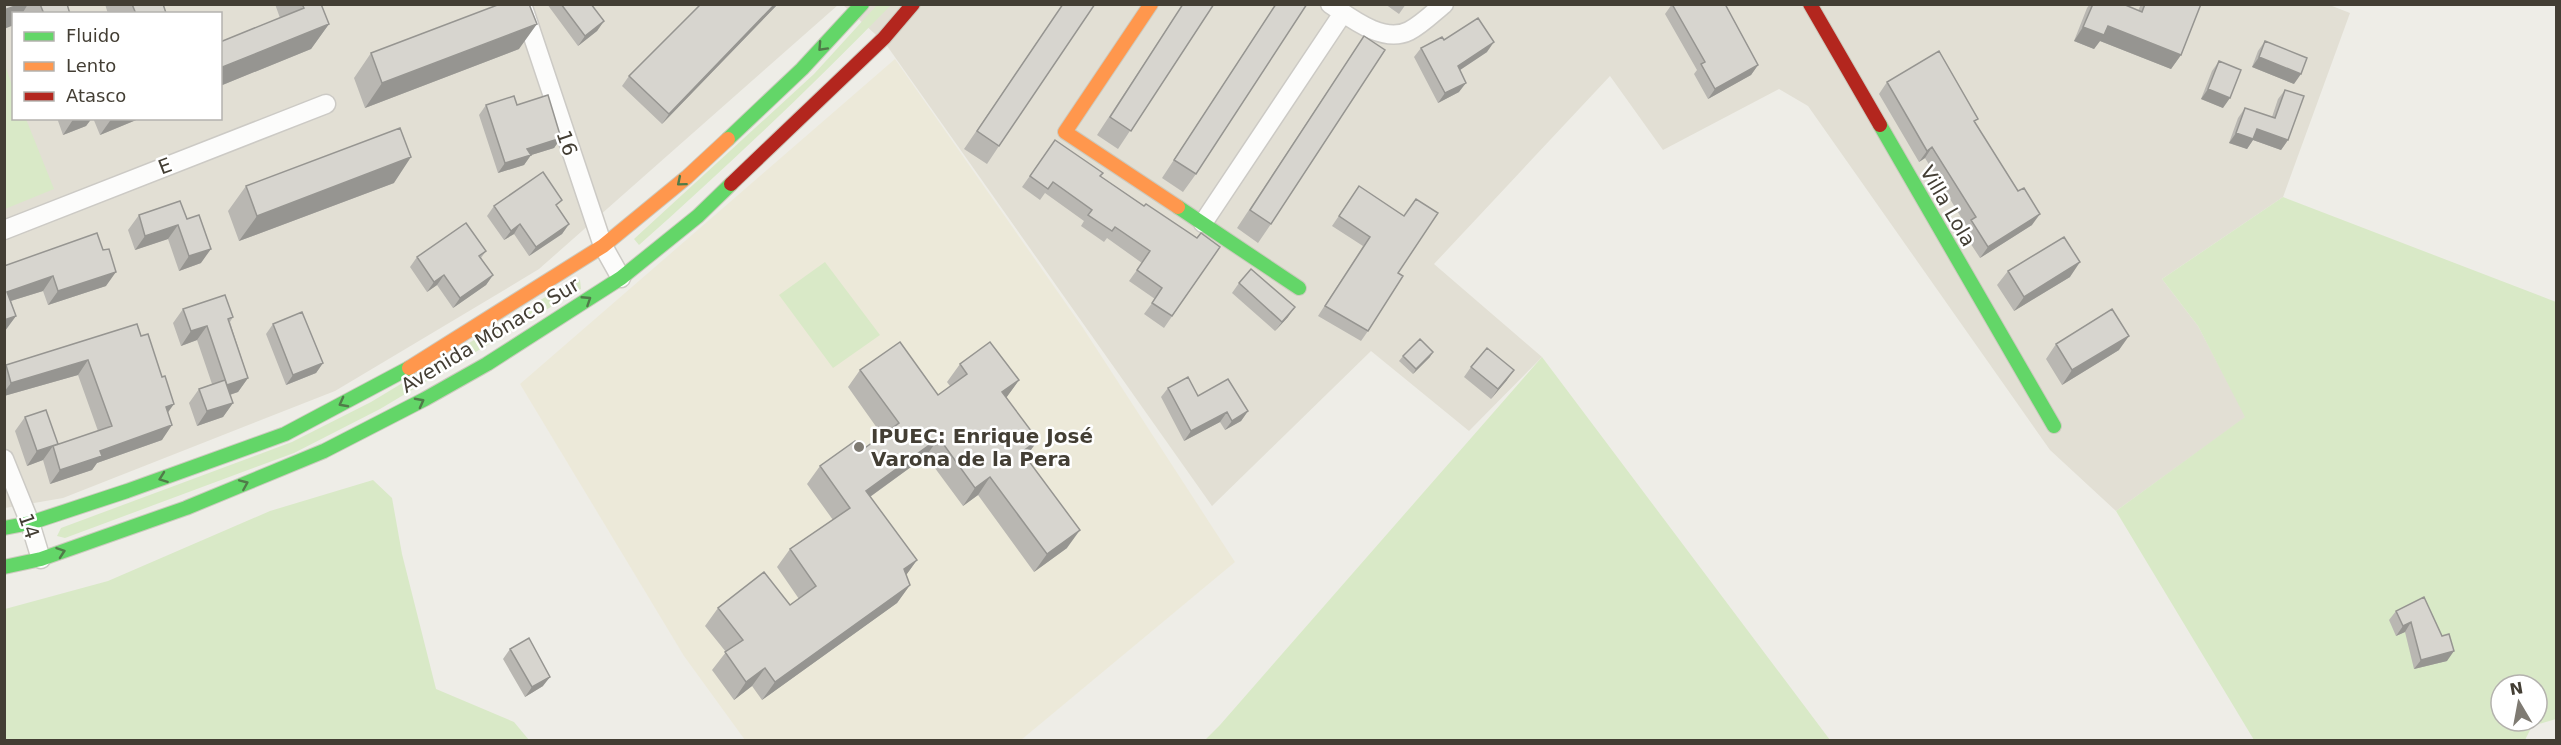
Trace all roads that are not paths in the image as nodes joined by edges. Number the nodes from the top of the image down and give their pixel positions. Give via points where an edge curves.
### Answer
1 (522, 4) edge
2 (862, 4) edge
3 (913, 4) edge
4 (1151, 4) edge
5 (1444, 4) edge
6 (1810, 4) edge
7 (1337, 9) edge
8 (326, 104) dead end
9 (1203, 223) junction
10 (4, 230) edge
11 (603, 246) junction
12 (621, 278) junction
13 (1299, 288) dead end
14 (2054, 426) dead end
15 (4, 459) edge
16 (30, 523) junction
17 (4, 528) edge
18 (40, 559) junction
19 (4, 567) edge

1 - 11 street, 16
2 -> 11 main road, Avenida Mónaco Sur via 802,69 687,177
3 - 12 main road, Avenida Mónaco Sur via 884,38 698,216
4 - 9 main road via 1065,132
5 - 7 street via 1408,31 1396,34 1359,23
6 - 14 main road, Villa Lola
7 - 9 street
8 - 10 street, E
9 - 13 main road
11 - 12 street, 16
11 -> 16 main road, Avenida Mónaco Sur via 426,359 285,434
18 -> 12 main road, Avenida Mónaco Sur via 186,508 324,451 487,364
15 - 16 street, 14
16 - 17 main road, Avenida Mónaco Sur
16 - 18 street, 14
18 - 19 main road, Avenida Mónaco Sur

